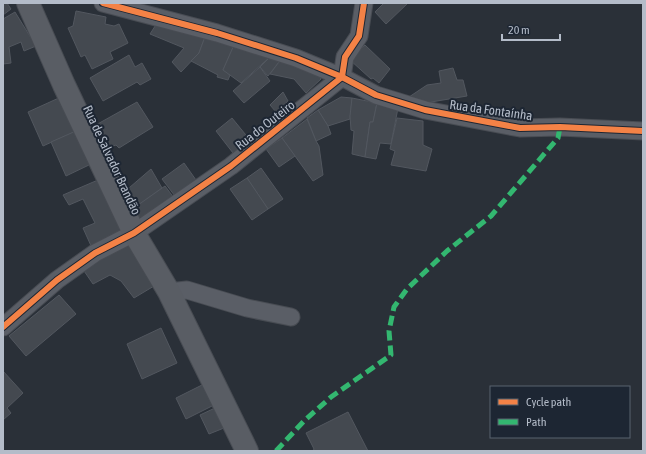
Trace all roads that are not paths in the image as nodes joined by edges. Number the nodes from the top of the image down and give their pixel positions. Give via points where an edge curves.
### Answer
1 (28, 3) edge
2 (103, 3) edge
3 (364, 3) edge
4 (342, 77) junction
5 (643, 131) edge
6 (134, 233) junction
7 (169, 292) junction
8 (290, 317) dead end
9 (3, 327) edge
10 (247, 451) edge

1 - 6 main road, Rua de Salvador Brandão
2 - 4 street, Rua da Fontaínha via 217,33 296,58
3 - 4 street via 359,36 345,57
4 - 5 street, Rua da Fontaínha via 376,95 425,110 520,128
4 - 6 street, Rua do Outeiro via 230,166
6 - 7 main road, Rua de Salvador Brandão
6 - 9 street, Rua do Outeiro via 95,253 57,280
7 - 8 street via 187,290 247,308
7 - 10 main road, Rua de Salvador Brandão

